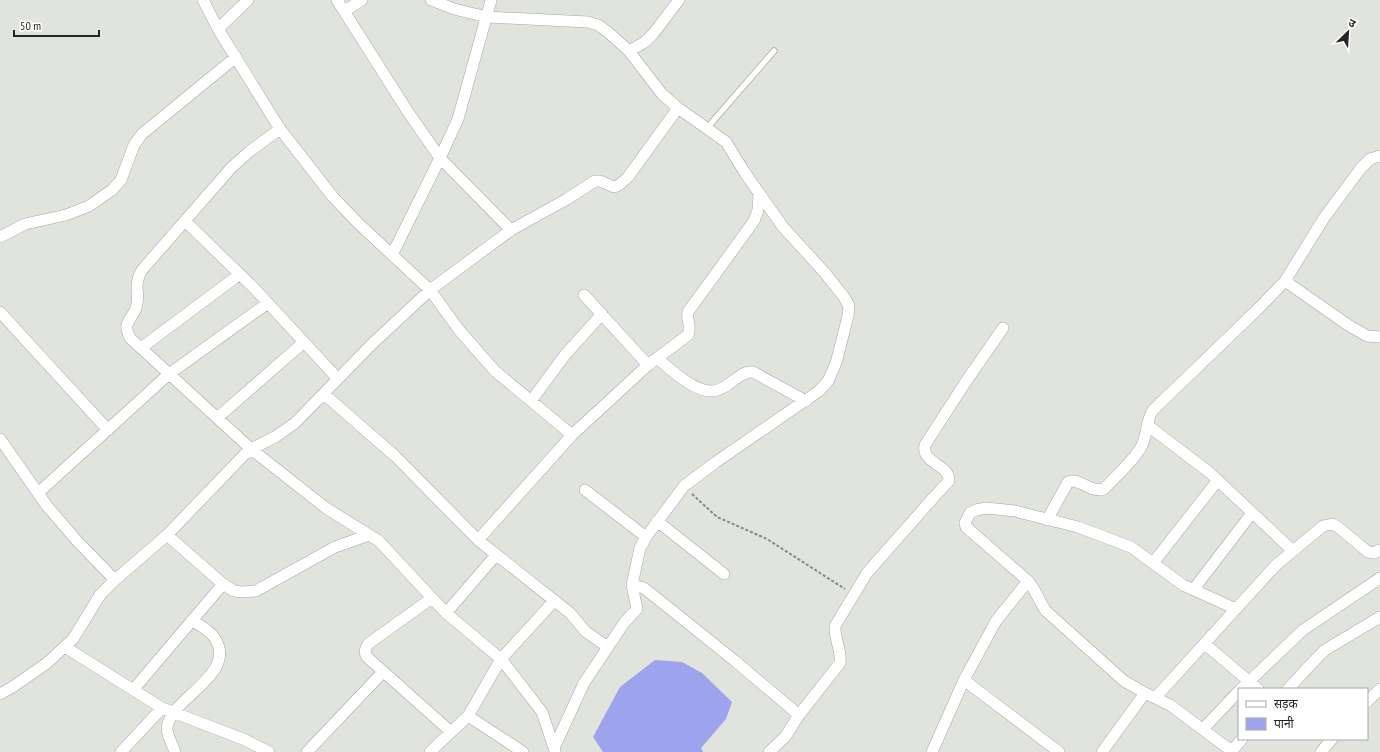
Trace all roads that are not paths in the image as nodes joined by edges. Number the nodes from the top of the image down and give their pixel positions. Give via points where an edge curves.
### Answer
1 (203, 0) edge
2 (248, 0) edge
3 (337, 0) edge
4 (362, 0) edge
5 (431, 0) edge
6 (491, 0) edge
7 (678, 0) edge
8 (344, 11) junction
9 (487, 17) junction
10 (218, 29) junction
11 (629, 51) junction
12 (774, 51) dead end
13 (236, 57) junction
14 (678, 108) junction
15 (707, 128) junction
16 (280, 129) junction
17 (1380, 156) edge
18 (440, 158) junction
19 (760, 194) junction
20 (185, 221) junction
21 (511, 230) junction
22 (0, 237) edge
23 (392, 255) junction
24 (240, 274) junction
25 (1285, 281) junction
26 (430, 290) junction
27 (584, 295) dead end
28 (268, 303) junction
29 (0, 312) edge
30 (602, 314) junction
31 (1003, 328) dead end
32 (1380, 337) edge
33 (304, 342) junction
34 (141, 348) junction
35 (652, 362) junction
36 (169, 374) junction
37 (338, 379) junction
38 (324, 394) junction
39 (531, 401) junction
40 (806, 401) junction
41 (217, 418) junction
42 (1147, 425) junction
43 (108, 430) junction
44 (572, 435) junction
45 (0, 439) edge
46 (251, 449) junction
47 (1218, 480) junction
48 (585, 490) dead end
49 (38, 493) junction
50 (1252, 513) junction
51 (1047, 520) junction
52 (657, 521) junction
53 (369, 535) junction
54 (167, 536) junction
55 (646, 537) junction
56 (478, 540) junction
57 (1293, 551) junction
58 (496, 555) junction
59 (1378, 555) edge
60 (1153, 563) junction
61 (724, 574) dead end
62 (1380, 578) edge
63 (115, 580) junction
64 (1028, 581) junction
65 (223, 584) junction
66 (632, 585) junction
67 (1193, 590) junction
68 (432, 598) junction
69 (554, 600) junction
70 (1236, 609) junction
71 (446, 614) junction
72 (1380, 617) edge
73 (192, 620) junction
74 (1204, 644) junction
75 (64, 647) junction
76 (608, 647) junction
77 (501, 659) junction
78 (384, 672) junction
79 (964, 680) junction
80 (1245, 685) edge
81 (1255, 688) edge
82 (1289, 688) edge
83 (1380, 689) edge
84 (133, 690) junction
85 (1238, 693) edge
86 (0, 694) edge
87 (1150, 696) junction
88 (1368, 701) edge
89 (162, 708) junction
90 (174, 712) junction
91 (799, 715) junction
92 (468, 716) junction
93 (1203, 729) junction
94 (451, 732) junction
95 (1241, 740) edge
96 (1331, 740) edge
97 (555, 750) edge
98 (1232, 751) edge
99 (121, 752) edge
100 (175, 752) edge
101 (269, 752) edge
102 (307, 752) edge
103 (430, 752) edge
104 (523, 752) edge
105 (769, 752) edge
106 (932, 752) edge
107 (1059, 752) edge
108 (1102, 752) edge
109 (1322, 752) edge

1 - 10 street
2 - 10 street
3 - 8 street
4 - 8 street
5 - 9 street
6 - 9 street
7 - 11 street via 654,34
8 - 18 street
9 - 11 street via 588,22 608,32
9 - 18 street via 458,119
10 - 13 street
11 - 14 street via 662,94
12 - 15 lane
13 - 16 street
13 - 22 street via 142,134 134,145 121,180 112,190 89,206 66,215 25,224
14 - 15 street
14 - 21 street via 628,177 617,187 595,181
15 - 19 street via 726,142
16 - 20 street via 231,168
16 - 23 street via 333,197
17 - 25 street via 1370,159 1360,168 1324,218
18 - 21 street
18 - 23 street
19 - 35 street via 754,221 688,312 688,334
19 - 40 street via 783,228 830,279 849,306 836,363 828,381
20 - 24 street
20 - 34 street via 137,277 137,307 126,326 130,338
21 - 26 street
23 - 26 street
24 - 28 street
24 - 34 street
25 - 32 street via 1348,325 1367,336
25 - 42 street via 1160,402 1149,416
26 - 37 street
26 - 39 street via 459,330 495,371
27 - 30 street
28 - 33 street
28 - 36 street
29 - 43 street
30 - 35 street
30 - 39 street via 565,355
31 - 91 street via 925,445 926,455 946,472 949,481 867,573 835,626 840,663
33 - 37 street
33 - 41 street
34 - 36 street
35 - 40 street via 693,386 712,392 750,371
35 - 44 street
36 - 41 street
36 - 43 street
37 - 38 street
38 - 46 street via 295,423
38 - 56 street via 395,456
39 - 44 street
40 - 52 street via 684,486
41 - 46 street
42 - 47 street
42 - 51 street via 1140,449 1104,489 1096,490 1076,482 1068,482
43 - 49 street
44 - 56 street
45 - 49 street
46 - 53 street via 326,508
46 - 54 street
47 - 50 street
47 - 60 street
48 - 55 street
49 - 63 street via 78,542
50 - 57 street
50 - 67 street
51 - 60 street via 1078,527 1131,547
51 - 64 street via 1015,511 986,508 970,513 965,523 966,527
52 - 55 street
52 - 61 street
53 - 65 street via 335,547 256,591 234,591
53 - 68 street via 383,546
54 - 63 street
54 - 65 street
55 - 66 street via 640,548
56 - 58 street
57 - 59 street via 1323,526 1332,524 1368,552
57 - 70 street via 1276,565
58 - 69 street
58 - 71 street
60 - 67 street via 1183,586
62 - 80 street via 1302,630
63 - 75 street via 100,595 73,639
64 - 79 street via 996,621
64 - 87 street via 1046,611 1124,681
65 - 73 street
66 - 76 street via 637,609
66 - 91 street via 644,588
67 - 70 street
68 - 71 street
68 - 78 street via 368,644 365,649 367,657
69 - 76 street via 570,613 586,632
69 - 77 street
70 - 74 street
71 - 77 street
72 - 82 street via 1325,650
73 - 84 street
73 - 90 street via 213,636 219,655 210,677
74 - 80 street
74 - 87 street
75 - 84 street
75 - 86 street via 47,663
76 - 97 street via 584,683
77 - 92 street
77 - 97 street via 542,712
78 - 94 street
78 - 102 street
79 - 106 street
79 - 107 street
80 - 81 street
83 - 88 street
84 - 89 street
85 - 93 street
87 - 93 street via 1170,705
87 - 108 street
89 - 90 street
89 - 99 street
90 - 100 street via 167,730
90 - 101 street via 244,739
91 - 105 street via 785,737
92 - 94 street
92 - 104 street
93 - 98 street
94 - 103 street
95 - 98 street
96 - 109 street

